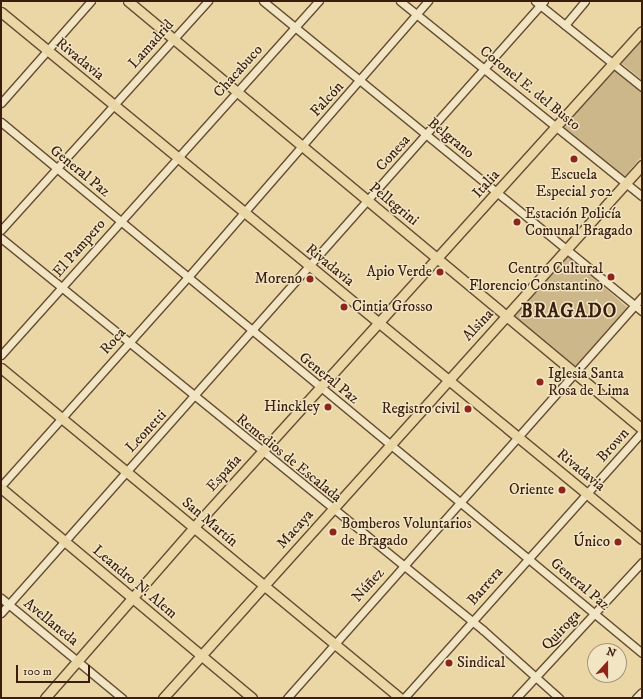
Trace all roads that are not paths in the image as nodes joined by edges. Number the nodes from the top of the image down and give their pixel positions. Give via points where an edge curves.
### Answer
1 (91, 1) edge
2 (128, 1) edge
3 (208, 1) edge
4 (263, 1) edge
5 (319, 1) edge
6 (400, 1) edge
7 (428, 1) edge
8 (585, 1) edge
9 (539, 2) edge
10 (1, 12) edge
11 (417, 15) junction
12 (565, 25) junction
13 (296, 28) junction
14 (642, 31) edge
15 (173, 38) junction
16 (47, 51) junction
17 (613, 64) junction
18 (484, 68) junction
19 (361, 80) junction
20 (642, 87) edge
21 (238, 92) junction
22 (1, 103) edge
23 (114, 106) junction
24 (1, 122) edge
25 (556, 126) junction
26 (426, 135) junction
27 (302, 146) junction
28 (177, 158) junction
29 (642, 165) edge
30 (57, 170) junction
31 (626, 183) junction
32 (497, 192) junction
33 (642, 196) edge
34 (368, 201) junction
35 (243, 213) junction
36 (120, 221) junction
37 (1, 230) edge
38 (1, 238) edge
39 (566, 249) junction
40 (438, 258) junction
41 (309, 267) junction
42 (188, 277) junction
43 (62, 287) junction
44 (642, 297) edge
45 (635, 305) junction
46 (642, 311) edge
47 (506, 316) junction
48 (380, 323) junction
49 (251, 331) junction
50 (129, 344) junction
51 (1, 354) edge
52 (1, 368) edge
53 (576, 374) junction
54 (447, 379) junction
55 (320, 387) junction
56 (194, 398) junction
57 (60, 418) junction
58 (642, 431) edge
59 (519, 437) junction
60 (389, 444) junction
61 (262, 452) junction
62 (127, 471) junction
63 (1, 487) edge
64 (588, 493) junction
65 (461, 501) junction
66 (331, 509) junction
67 (194, 527) junction
68 (642, 540) edge
69 (65, 542) junction
70 (528, 558) junction
71 (642, 562) edge
72 (403, 566) junction
73 (263, 585) junction
74 (1, 598) edge
75 (132, 598) junction
76 (8, 604) junction
77 (1, 613) edge
78 (595, 613) junction
79 (472, 622) junction
80 (333, 644) junction
81 (642, 653) edge
82 (201, 656) junction
83 (78, 661) junction
84 (535, 677) junction
85 (642, 692) edge
86 (45, 698) edge
87 (122, 698) edge
88 (163, 698) edge
89 (252, 698) edge
90 (287, 698) edge
91 (400, 698) edge
92 (404, 698) edge
93 (516, 698) edge
94 (559, 698) edge
95 (636, 698) edge

1 - 16 street
2 - 15 main road, Pellegrini
3 - 15 street, Lamadrid
4 - 13 street, Belgrano
5 - 13 street, Chacabuco
6 - 11 street, Coronel E. del Busto
7 - 11 street, Falcón
8 - 12 street
9 - 12 street
9 - 18 street, Conesa
10 - 16 main road, Rivadavia
11 - 18 street, Coronel E. del Busto
11 - 19 street, Falcón
12 - 17 street
13 - 19 street, Belgrano
13 - 21 street, Chacabuco
14 - 17 main road, Italia
15 - 21 main road, Pellegrini
15 - 23 street, Lamadrid
16 - 22 street
16 - 23 main road, Rivadavia
17 - 20 street
17 - 25 main road, Italia
18 - 25 street, Coronel E. del Busto
18 - 26 street, Conesa
19 - 26 street, Belgrano
19 - 27 street, Falcón
21 - 27 main road, Pellegrini
21 - 28 street, Chacabuco
23 - 28 main road, Rivadavia
23 - 30 street, Lamadrid
24 - 30 street, General Paz
25 - 31 street, Coronel E. del Busto
25 - 32 main road, Italia
26 - 32 street, Belgrano
26 - 34 street, Conesa
27 - 34 main road, Pellegrini
27 - 35 street, Falcón
28 - 35 main road, Rivadavia
28 - 36 street, El Pampero
29 - 31 main road, Alsina
30 - 36 street, General Paz
30 - 37 street, Lamadrid
31 - 33 street, Coronel E. del Busto
31 - 39 main road, Alsina
32 - 39 street, Belgrano
32 - 40 main road, Italia
34 - 40 main road, Pellegrini
34 - 41 street, Conesa
35 - 41 main road, Rivadavia
35 - 42 street, Roca
36 - 42 street, General Paz
36 - 43 street, El Pampero
38 - 43 street, Remedios de Escalada
39 - 45 street, Belgrano
39 - 47 main road, Alsina
40 - 47 main road, Pellegrini
40 - 48 main road, Italia
41 - 48 main road, Rivadavia
41 - 49 street, Leonetti
42 - 49 street, General Paz
42 - 50 street, Roca
43 - 50 street, Remedios de Escalada
43 - 51 street, El Pampero
44 - 45 street, Núñez
45 - 46 street, Belgrano
45 - 53 street, Núñez
47 - 53 main road, Pellegrini
47 - 54 main road, Alsina
48 - 54 main road, Rivadavia
48 - 55 main road, España
49 - 55 street, General Paz
49 - 56 street, Leonetti
50 - 56 street, Remedios de Escalada
50 - 57 street, Roca
52 - 57 main road, San Martín
53 - 58 main road, Pellegrini
53 - 59 street, Núñez
54 - 59 main road, Rivadavia
54 - 60 main road, Macaya
55 - 60 street, General Paz
55 - 61 main road, España
56 - 61 street, Remedios de Escalada
56 - 62 street, Leonetti
57 - 62 main road, San Martín
57 - 63 street, Roca
58 - 64 street, Brown
59 - 64 main road, Rivadavia
59 - 65 street, Núñez
60 - 65 street, General Paz
60 - 66 main road, Macaya
61 - 66 street, Remedios de Escalada
61 - 67 main road, España
62 - 67 main road, San Martín
62 - 69 street, Leonetti
63 - 69 main road, Leandro N. Alem
64 - 68 main road, Rivadavia
64 - 70 street, Barrera
65 - 70 street, General Paz
65 - 72 street, Núñez
66 - 72 street, Remedios de Escalada
66 - 73 main road, Macaya
67 - 73 main road, San Martín
67 - 75 main road, España
69 - 75 main road, Leandro N. Alem
69 - 76 street, Leonetti
70 - 78 street, General Paz
70 - 79 street, Barrera
71 - 78 street, Quiroga
72 - 79 street, Remedios de Escalada
72 - 80 street, Núñez
73 - 80 main road, San Martín
73 - 82 main road, Macaya
74 - 76 street, Avellaneda
75 - 82 main road, Leandro N. Alem
75 - 83 main road, España
76 - 77 street, Leonetti
76 - 83 street, Avellaneda
78 - 81 street, General Paz
78 - 84 street, Quiroga
79 - 84 street, Remedios de Escalada
79 - 92 street, Barrera
80 - 90 street, Núñez
80 - 91 main road, San Martín
82 - 88 main road, Macaya
82 - 89 main road, Leandro N. Alem
83 - 86 main road, España
83 - 87 street, Avellaneda
84 - 93 street, Quiroga
84 - 94 street, Remedios de Escalada
85 - 95 street

